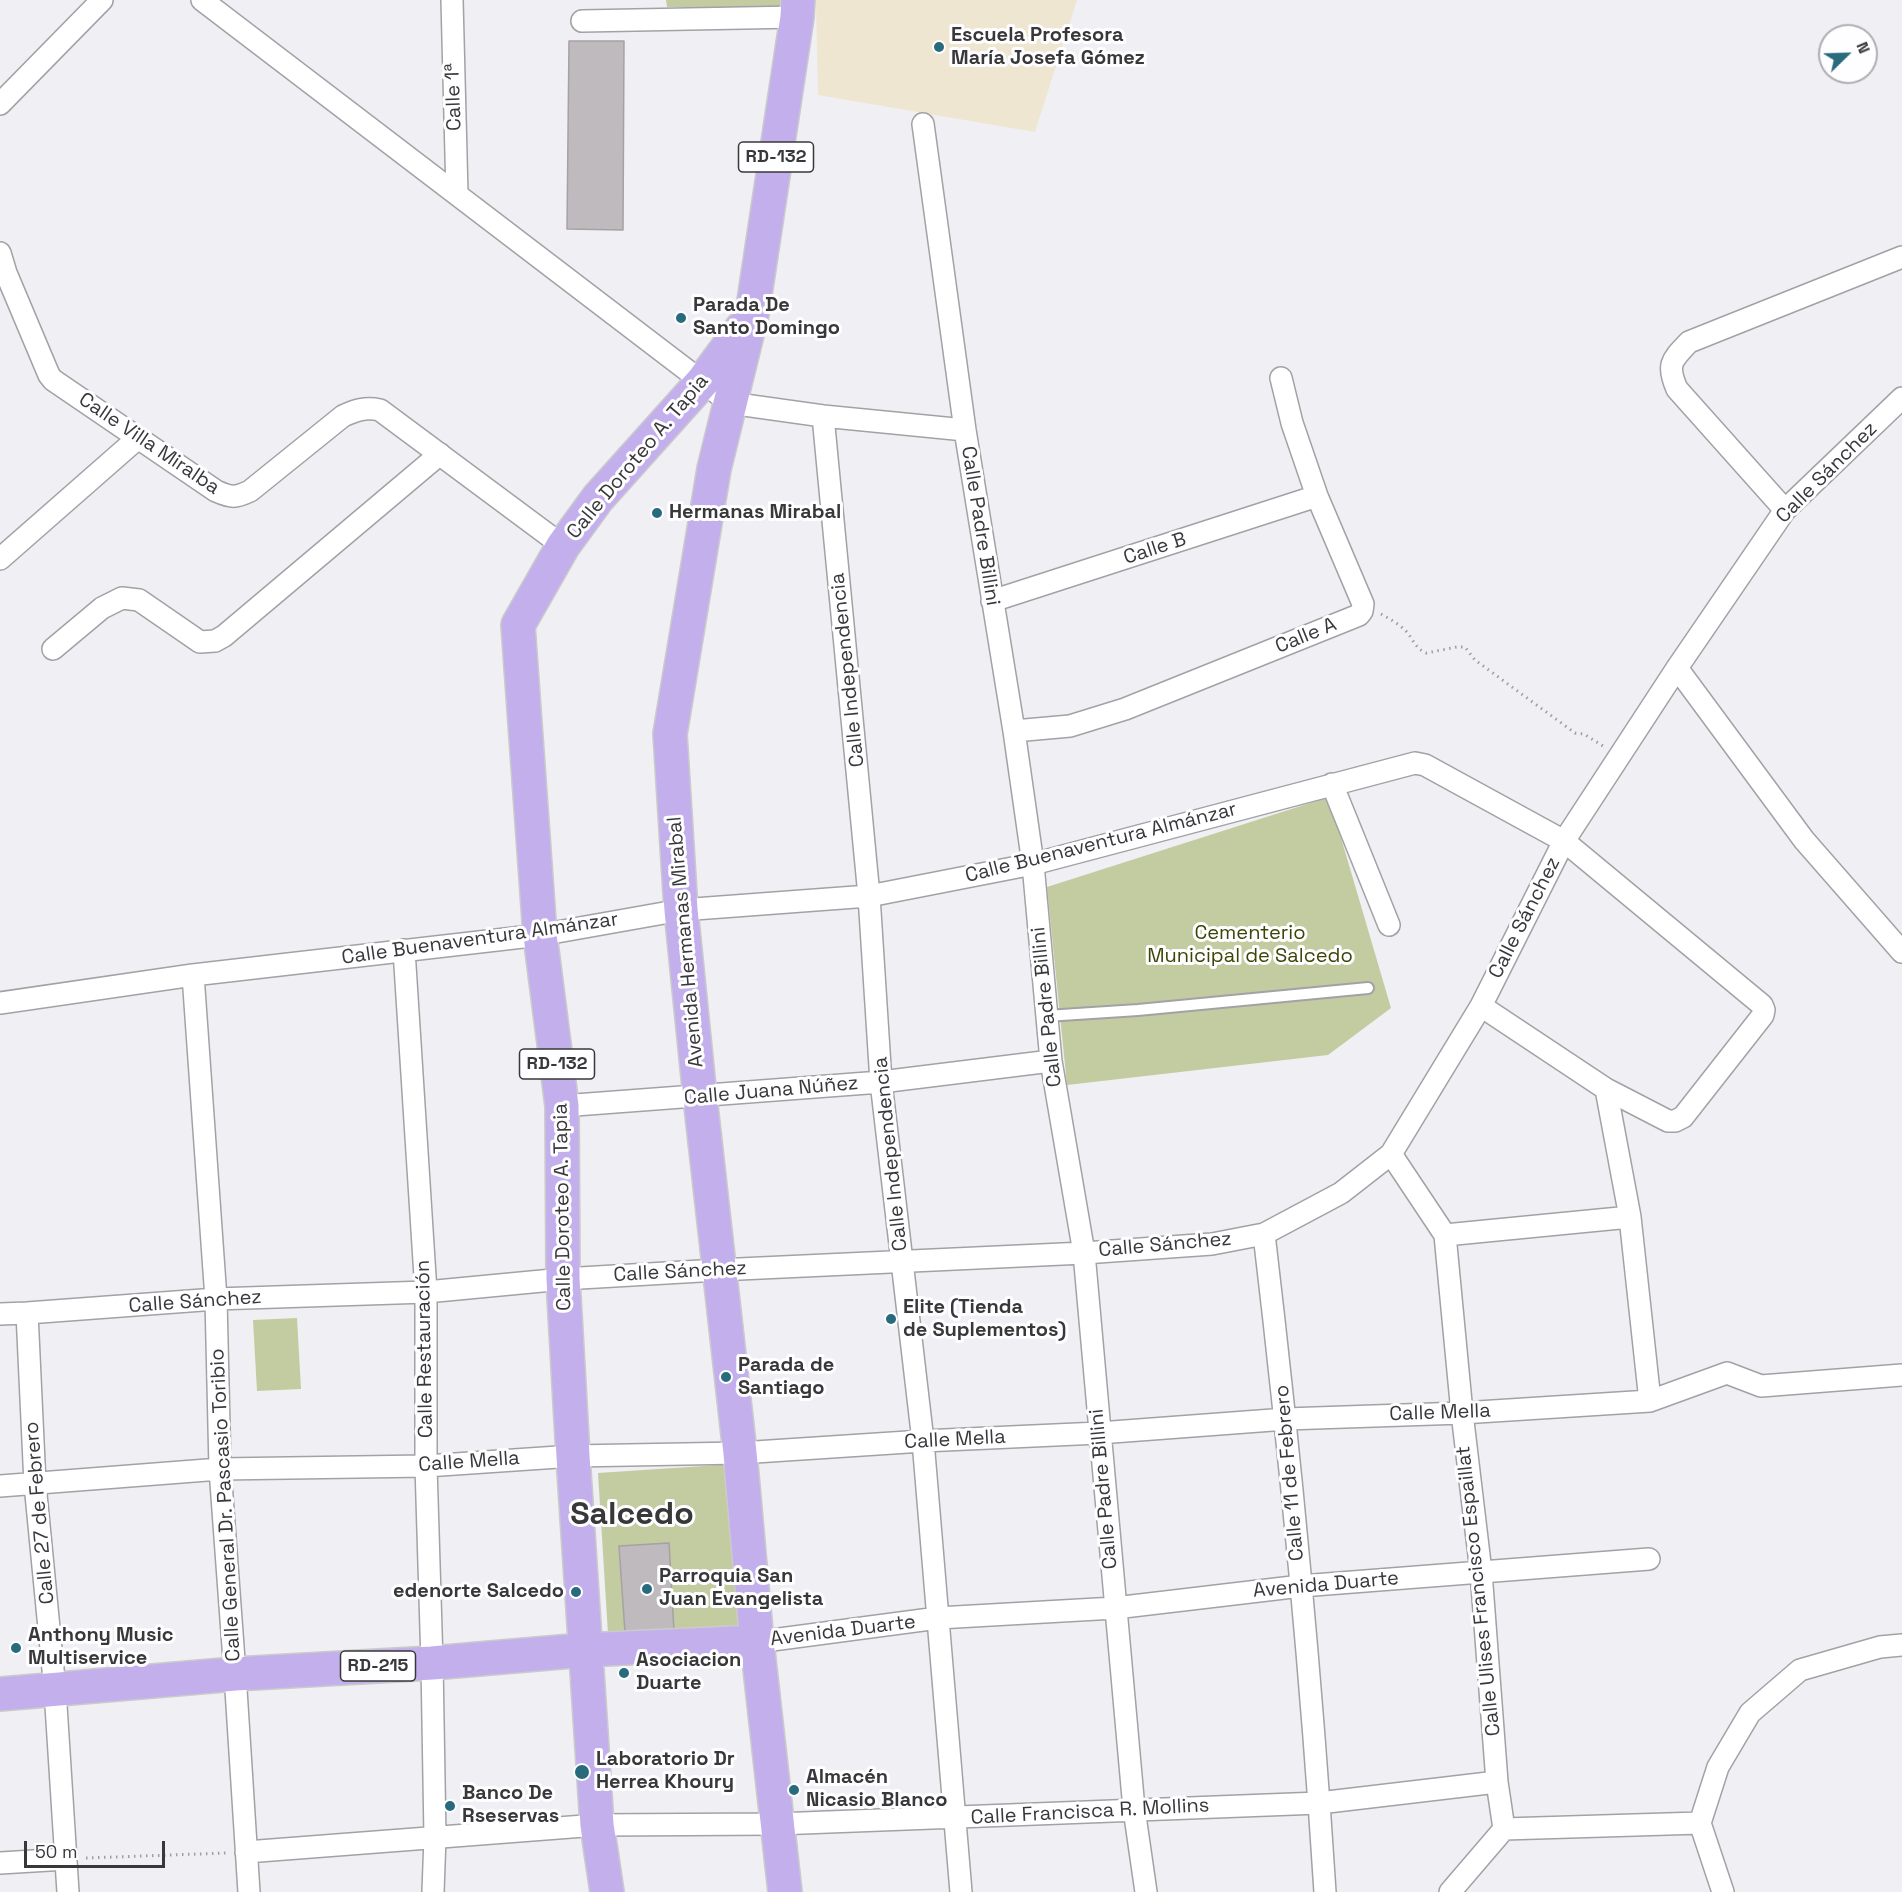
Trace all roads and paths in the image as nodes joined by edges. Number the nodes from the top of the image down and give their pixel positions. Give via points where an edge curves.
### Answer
1 (102, 0) edge
2 (202, 0) edge
3 (452, 0) edge
4 (797, 8) edge
5 (582, 21) dead end
6 (0, 104) edge
7 (923, 124) dead end
8 (457, 194) junction
9 (1902, 257) edge
10 (2, 268) edge
11 (752, 314) junction
12 (1281, 378) dead end
13 (702, 381) junction
14 (1902, 398) edge
15 (730, 402) junction
16 (823, 416) junction
17 (964, 430) junction
18 (138, 438) junction
19 (441, 454) junction
20 (1317, 496) junction
21 (1785, 510) junction
22 (563, 546) junction
23 (0, 559) edge
24 (992, 601) junction
25 (1362, 611) junction
26 (53, 648) dead end
27 (1677, 668) junction
28 (1014, 731) junction
29 (1619, 758) junction
30 (1332, 784) junction
31 (1564, 842) junction
32 (1032, 864) junction
33 (869, 896) junction
34 (681, 910) junction
35 (1389, 925) dead end
36 (540, 935) junction
37 (404, 951) junction
38 (1902, 952) edge
39 (193, 975) junction
40 (1368, 988) dead end
41 (0, 1003) edge
42 (1481, 1006) junction
43 (1046, 1016) junction
44 (1051, 1061) junction
45 (881, 1082) junction
46 (1606, 1089) junction
47 (700, 1097) junction
48 (562, 1106) junction
49 (1391, 1154) junction
50 (1630, 1217) junction
51 (1264, 1234) junction
52 (1444, 1234) junction
53 (1084, 1253) junction
54 (902, 1262) junction
55 (718, 1270) junction
56 (563, 1279) junction
57 (426, 1292) junction
58 (216, 1299) junction
59 (27, 1313) junction
60 (0, 1314) edge
61 (1902, 1375) edge
62 (1650, 1401) junction
63 (1462, 1413) junction
64 (1286, 1419) junction
65 (1099, 1433) junction
66 (923, 1441) junction
67 (740, 1452) junction
68 (573, 1456) junction
69 (426, 1466) junction
70 (220, 1469) junction
71 (35, 1484) junction
72 (0, 1486) edge
73 (1649, 1559) dead end
74 (1481, 1572) junction
75 (1301, 1586) junction
76 (1115, 1608) junction
77 (938, 1618) junction
78 (757, 1642) junction
79 (1902, 1645) edge
80 (584, 1650) junction
81 (432, 1662) junction
82 (235, 1674) junction
83 (55, 1690) junction
84 (0, 1694) edge
85 (1497, 1782) junction
86 (1319, 1803) junction
87 (1134, 1809) junction
88 (954, 1818) junction
89 (1700, 1823) junction
90 (777, 1824) junction
91 (597, 1825) junction
92 (1504, 1829) junction
93 (435, 1837) junction
94 (246, 1852) junction
95 (66, 1859) junction
96 (0, 1863) edge
97 (68, 1892) edge
98 (249, 1892) edge
99 (433, 1892) edge
100 (607, 1892) edge
101 (785, 1892) edge
102 (961, 1892) edge
103 (1146, 1892) edge
104 (1324, 1892) edge
105 (1450, 1892) edge
106 (1723, 1892) edge

1 - 6 street
2 - 8 street
3 - 8 street, Calle 1ª
4 - 5 street
4 - 11 main road, Avenida Hermanas Mirabal / RD-132
7 - 17 street, Calle Padre Billini
8 - 13 street
9 - 21 street via 1689,342 1673,358 1671,375 1677,389
10 - 18 street, Calle Villa Miralba via 49,375
11 - 13 main road, Calle Doroteo A. Tapia / RD-132
11 - 15 main road, Avenida Hermanas Mirabal / RD-132
12 - 20 street
13 - 15 street
13 - 22 main road, Calle Doroteo A. Tapia / RD-132 via 598,498
14 - 21 street, Calle Sánchez
15 - 16 street
15 - 34 main road, Avenida Hermanas Mirabal / RD-132 via 714,469 669,734
16 - 17 street
16 - 33 street, Calle Independencia
17 - 24 street, Calle Padre Billini
18 - 19 street, Calle Villa Miralba via 216,490 236,497 250,491 343,416 359,409 380,410
18 - 23 street
19 - 22 street, Calle Villa Miralba
19 - 26 street via 215,641 200,642 139,600 122,598 102,608
20 - 24 street, Calle B
20 - 25 street via 1363,604
21 - 27 street, Calle Sánchez
22 - 36 main road, Calle Doroteo A. Tapia / RD-132 via 518,625
24 - 28 street, Calle Padre Billini
25 - 28 street, Calle A via 1125,709 1070,726
25 - 29 path via 1375,611 1389,619 1426,653 1465,648 1475,660 1575,733 1584,734
27 - 29 street, Calle Sánchez
27 - 38 street via 1804,840
28 - 32 street, Calle Padre Billini
29 - 31 street, Calle Sánchez
30 - 31 street, Calle Buenaventura Almánzar via 1404,765 1425,765
30 - 32 street, Calle Buenaventura Almánzar
30 - 35 street
31 - 42 street, Calle Sánchez
31 - 46 street, Calle Buenaventura Almánzar via 1764,1010 1683,1117 1668,1121
32 - 33 street, Calle Buenaventura Almánzar
32 - 43 street, Calle Padre Billini
33 - 34 street, Calle Buenaventura Almánzar
33 - 45 street, Calle Independencia
34 - 36 street, Calle Buenaventura Almánzar
34 - 47 main road, Avenida Hermanas Mirabal / RD-132
36 - 37 street, Calle Buenaventura Almánzar
36 - 48 main road, Calle Doroteo A. Tapia / RD-132
37 - 39 street, Calle Buenaventura Almánzar
37 - 57 street, Calle Restauración
39 - 41 street, Calle Buenaventura Almánzar
39 - 58 street, Calle General Dr. Pascasio Toribio
40 - 43 lane
42 - 46 street
42 - 49 street, Calle Sánchez
43 - 44 street, Calle Padre Billini
44 - 45 street, Calle Juana Núñez
44 - 53 street, Calle Padre Billini
45 - 47 street, Calle Juana Núñez
45 - 54 street, Calle Independencia
46 - 50 street
47 - 48 street, Calle Juana Núñez
47 - 55 main road, Avenida Hermanas Mirabal / RD-132
48 - 56 main road, Calle Doroteo A. Tapia / RD-132
49 - 51 street, Calle Sánchez via 1341,1193
49 - 52 street, Calle Ulises Francisco Espaillat
50 - 52 street
50 - 62 street
51 - 53 street, Calle Sánchez via 1212,1244
51 - 64 street, Calle 11 de Febrero
52 - 63 street, Calle Ulises Francisco Espaillat
53 - 54 street, Calle Sánchez
53 - 65 street, Calle Padre Billini
54 - 55 street, Calle Sánchez
54 - 66 street, Calle Independencia
55 - 56 street, Calle Sánchez
55 - 67 main road, Avenida Hermanas Mirabal / RD-132
56 - 57 street, Calle Sánchez
56 - 68 main road, Calle Doroteo A. Tapia / RD-132
57 - 58 street, Calle Sánchez
57 - 69 street, Calle Restauración
58 - 59 street, Calle Sánchez
58 - 70 street, Calle General Dr. Pascasio Toribio
59 - 60 street, Calle Sánchez
59 - 71 street, Calle 27 de Febrero
61 - 62 street, Calle Mella via 1761,1386 1727,1373
62 - 63 street, Calle Mella
63 - 64 street, Calle Mella
63 - 74 street, Calle Ulises Francisco Espaillat
64 - 65 street, Calle Mella
64 - 75 street, Calle 11 de Febrero
65 - 66 street, Calle Mella
65 - 76 street, Calle Padre Billini
66 - 67 street, Calle Mella
66 - 77 street, Calle Independencia
67 - 68 street, Calle Mella
67 - 78 main road, Avenida Hermanas Mirabal / RD-132
68 - 69 street, Calle Mella
68 - 80 main road, Calle Doroteo A. Tapia / RD-132
69 - 70 street, Calle Mella
69 - 81 street, Calle Restauración
70 - 71 street, Calle Mella
70 - 82 street, Calle General Dr. Pascasio Toribio
71 - 72 street, Calle Mella
71 - 83 street, Calle 27 de Febrero
73 - 74 street, Avenida Duarte
74 - 75 street, Avenida Duarte
74 - 85 street, Calle Ulises Francisco Espaillat
75 - 76 street, Avenida Duarte
75 - 86 street, Calle 11 de Febrero
76 - 77 street, Avenida Duarte
76 - 87 street, Calle Padre Billini
77 - 78 street, Avenida Duarte
77 - 88 street, Calle Independencia
78 - 80 main road, Avenida Duarte / RD-215
78 - 90 main road, Avenida Hermanas Mirabal / RD-132
79 - 89 street via 1880,1647 1800,1670 1750,1713 1718,1767
80 - 81 main road, Avenida Duarte / RD-215
80 - 91 main road, Calle Doroteo A. Tapia / RD-132
81 - 82 main road, Avenida Duarte / RD-215
81 - 93 street, Calle Restauración
82 - 83 main road, Avenida Duarte / RD-215
82 - 94 street, Calle General Dr. Pascasio Toribio
83 - 84 main road, Avenida Duarte / RD-215
83 - 95 street, Calle 27 de Febrero
85 - 86 street, Calle Francisca R. Mollins
85 - 92 street, Calle Ulises Francisco Espaillat
86 - 87 street, Calle Francisca R. Mollins
86 - 104 street, Calle 11 de Febrero
87 - 88 street, Calle Francisca R. Mollins
87 - 103 street, Calle Padre Billini
88 - 90 street, Calle Francisca R. Mollins
88 - 102 street, Calle Independencia
89 - 92 street
89 - 106 street
90 - 91 street, Calle Francisca R. Mollins
90 - 101 main road, Avenida Hermanas Mirabal / RD-132
91 - 93 street, Calle Francisca R. Mollins
91 - 100 main road, Calle Doroteo A. Tapia / RD-132
92 - 105 street
93 - 94 street, Calle Francisca R. Mollins
93 - 99 street, Calle Restauración
94 - 95 path
94 - 98 street, Calle General Dr. Pascasio Toribio
95 - 96 street
95 - 97 street, Calle 27 de Febrero

